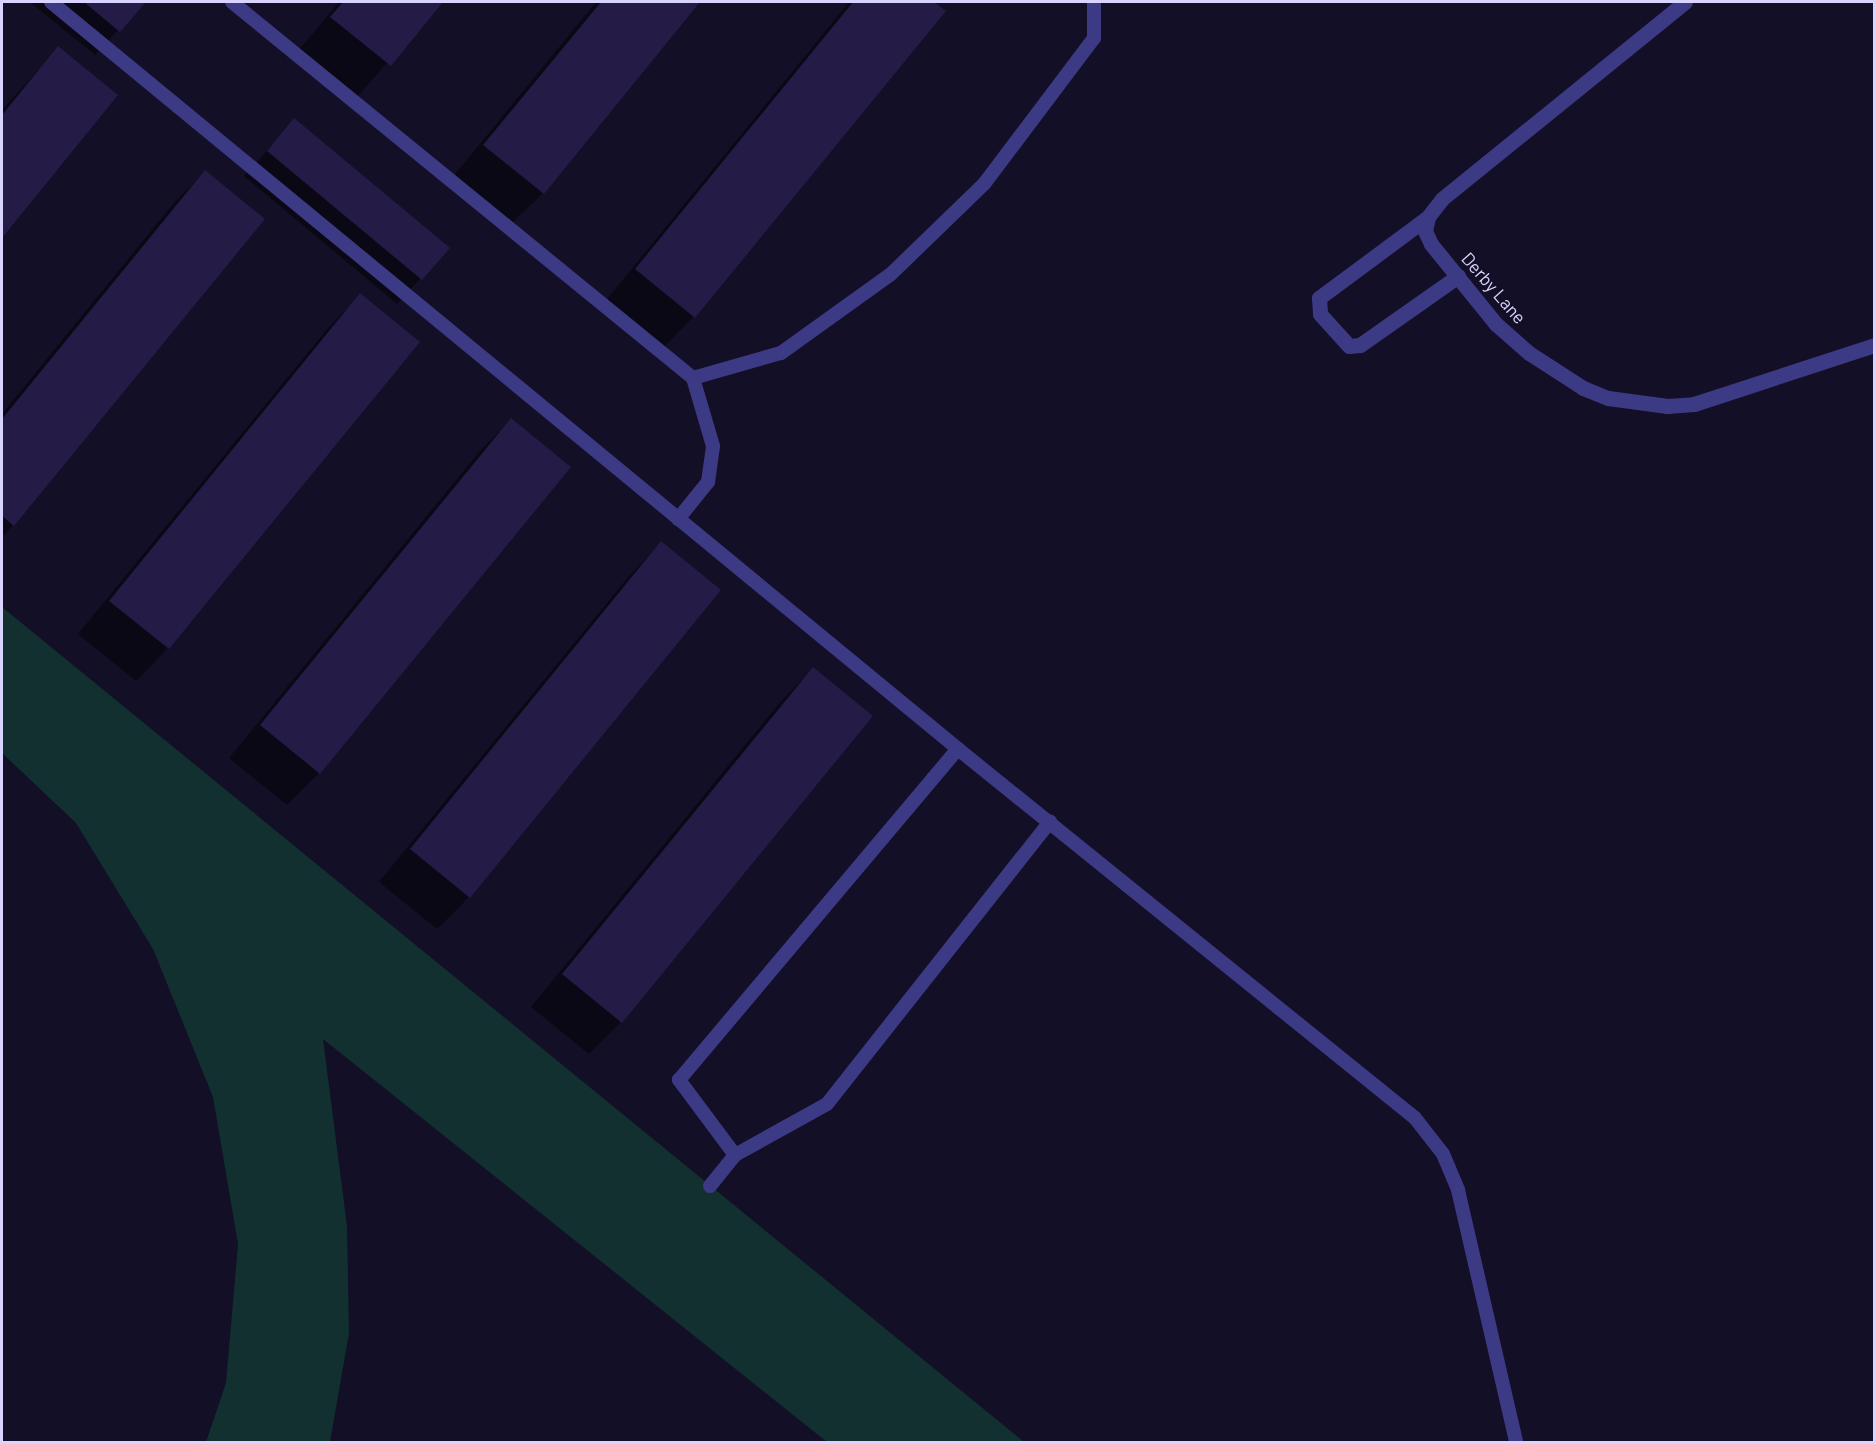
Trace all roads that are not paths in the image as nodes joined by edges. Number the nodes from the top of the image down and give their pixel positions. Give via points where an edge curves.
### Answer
1 (51, 2) edge
2 (232, 2) edge
3 (1094, 2) edge
4 (1685, 2) edge
5 (1428, 216) junction
6 (1458, 276) junction
7 (1875, 345) edge
8 (693, 378) junction
9 (678, 519) junction
10 (958, 749) junction
11 (1050, 822) junction
12 (735, 1155) junction
13 (710, 1185) dead end
14 (1516, 1443) edge

1 - 9 lane
2 - 8 lane
3 - 8 lane via 1094,38 984,184 891,274 781,353
4 - 5 street via 1442,200
5 - 6 street, Derby Lane via 1425,231 1431,244
5 - 6 street via 1319,298 1320,314 1349,346 1360,345
6 - 7 street, Derby Lane via 1496,324 1529,353 1583,388 1631,402 1694,404
8 - 9 lane via 713,446 708,482
9 - 10 lane
10 - 11 lane
10 - 12 lane via 679,1080
11 - 12 lane via 827,1104
11 - 14 lane via 1398,1102 1432,1138 1458,1190
12 - 13 lane

